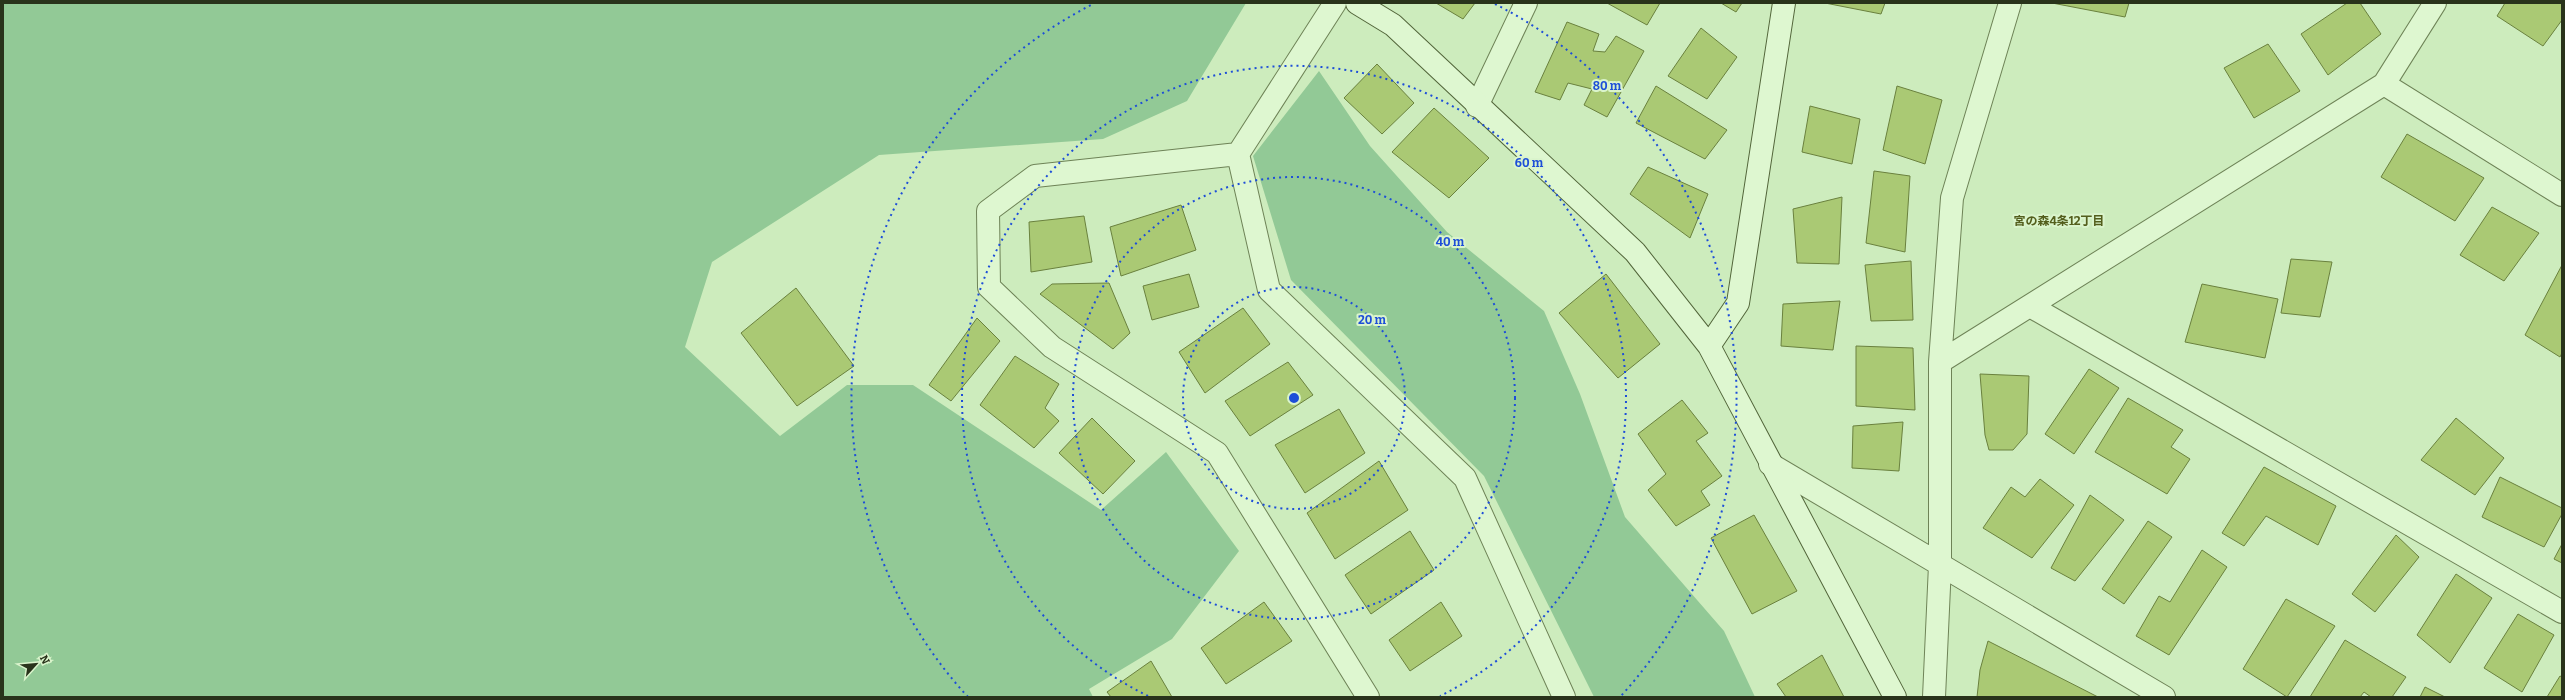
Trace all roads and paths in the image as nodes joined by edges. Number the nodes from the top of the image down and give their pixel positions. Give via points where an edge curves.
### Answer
1 (1335, 3) edge
2 (1357, 3) edge
3 (1526, 3) edge
4 (1784, 3) edge
5 (2010, 3) edge
6 (2435, 3) edge
7 (2384, 84) junction
8 (1477, 106) junction
9 (1238, 154) junction
10 (2562, 195) edge
11 (2030, 306) junction
12 (1709, 346) junction
13 (1940, 362) junction
14 (1770, 464) junction
15 (1940, 565) junction
16 (2562, 612) edge
17 (1368, 697) edge
18 (1564, 697) edge
19 (1895, 697) edge
20 (1934, 697) edge
21 (2164, 697) edge

1 - 9 street
2 - 8 street via 1393,25
3 - 8 street
4 - 12 street via 1738,303
5 - 13 street via 1952,198
6 - 7 street
7 - 10 street
7 - 11 street
8 - 12 street via 1635,252
9 - 17 street via 1035,176 988,211 989,287 1052,347 1217,453
9 - 18 street via 1269,290 1465,478
11 - 13 street
11 - 16 street
12 - 14 street
13 - 15 street
14 - 15 street
14 - 19 street
15 - 20 street
15 - 21 street

